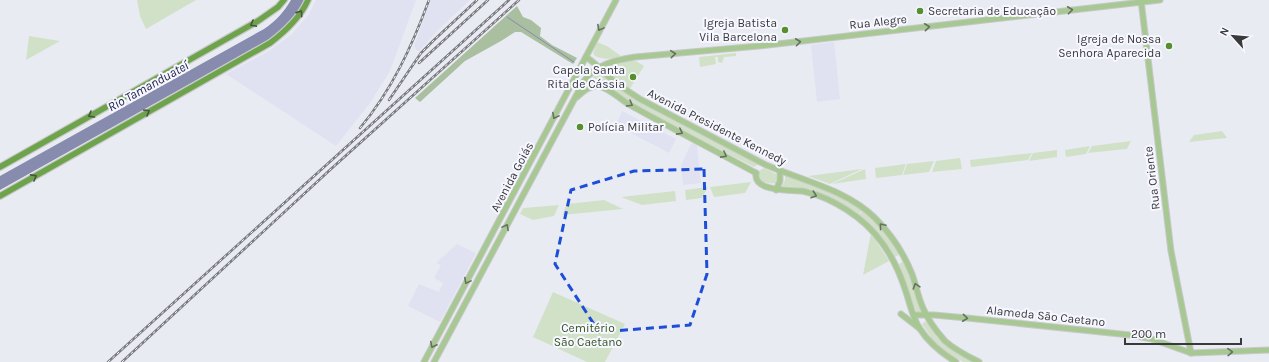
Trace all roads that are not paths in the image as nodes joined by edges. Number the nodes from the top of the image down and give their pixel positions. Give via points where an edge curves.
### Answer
1 (284, 0) edge
2 (308, 0) edge
3 (616, 0) edge
4 (1160, 0) edge
5 (1141, 1) edge
6 (586, 57) junction
7 (599, 67) junction
8 (573, 82) junction
9 (573, 101) junction
10 (570, 107) junction
11 (766, 165) junction
12 (0, 167) edge
13 (756, 172) junction
14 (780, 172) junction
15 (776, 190) junction
16 (0, 196) edge
17 (901, 314) dead end
18 (914, 315) junction
19 (926, 315) junction
20 (921, 330) junction
21 (1269, 350) edge
22 (1191, 353) junction
23 (424, 362) edge
24 (434, 362) edge
25 (956, 362) edge
26 (979, 362) edge

1 -> 12 highway via 258,21
16 -> 2 highway via 270,43 285,32
3 -> 6 main road, Avenida Goiás
4 - 5 main road, Rua Alegre
7 -> 5 main road, Rua Alegre via 635,58
5 - 22 main road, Rua Oriente via 1170,243
6 - 7 main road, Avenida Presidente Kennedy
6 - 8 main road, Avenida Goiás
7 - 9 main road, Avenida Goiás via 587,77
7 - 11 main road, Avenida Presidente Kennedy via 640,99
8 - 10 main road via 565,102
8 -> 23 main road, Avenida Goiás
9 - 10 main road, Avenida Goiás
9 -> 13 main road, Avenida Presidente Kennedy via 591,87 603,87 628,104
24 -> 10 main road, Avenida Goiás
11 - 13 main road
11 - 14 main road, Avenida Presidente Kennedy
13 - 15 main road, Avenida Presidente Kennedy via 758,180
14 - 15 main road
19 -> 14 main road, Avenida Presidente Kennedy via 908,265 875,218 836,192
15 -> 18 main road, Avenida Presidente Kennedy via 801,191 818,196 839,206 864,223 883,244 895,263
17 - 20 main road
18 - 19 main road, Alameda São Caetano
18 - 20 main road, Avenida Presidente Kennedy
19 -> 22 main road, Alameda São Caetano via 1130,335 1152,339
19 - 26 main road, Avenida Presidente Kennedy via 946,342
20 - 25 main road, Avenida Presidente Kennedy via 937,348
22 -> 21 main road, Alameda São Caetano

